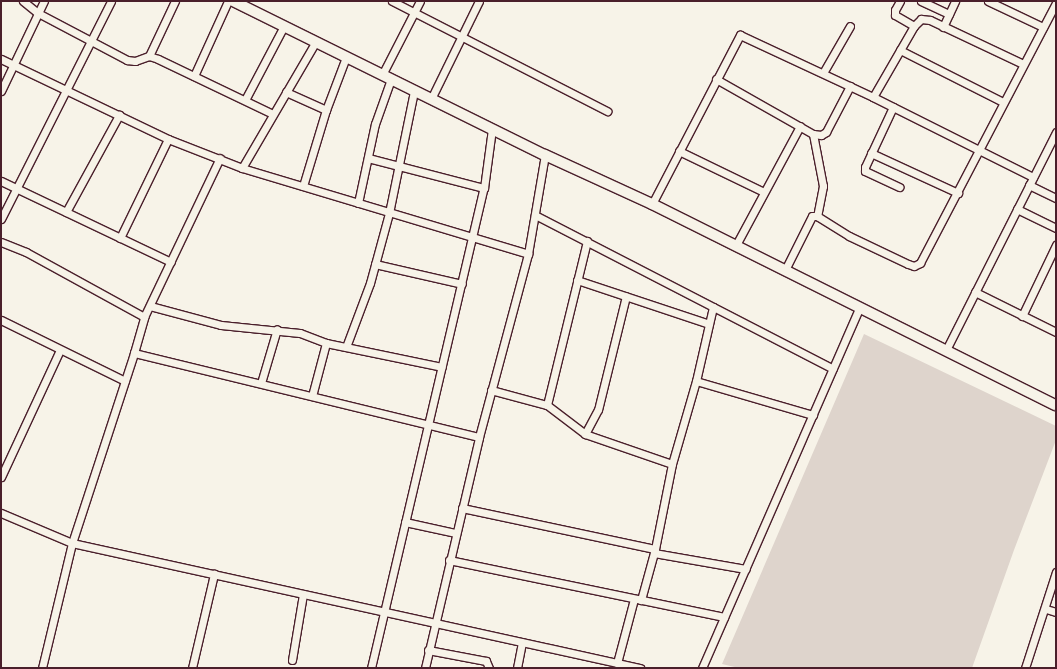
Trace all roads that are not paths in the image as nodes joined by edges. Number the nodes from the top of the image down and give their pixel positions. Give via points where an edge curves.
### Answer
1 (23, 1) edge
2 (44, 1) edge
3 (111, 1) edge
4 (175, 1) edge
5 (228, 1) edge
6 (233, 1) edge
7 (392, 1) edge
8 (420, 1) edge
9 (479, 1) edge
10 (900, 1) edge
11 (921, 1) edge
12 (955, 1) edge
13 (988, 1) edge
14 (1056, 3) edge
15 (38, 13) junction
16 (414, 13) junction
17 (949, 14) junction
18 (284, 26) junction
19 (850, 26) dead end
20 (914, 26) junction
21 (943, 27) junction
22 (1043, 27) junction
23 (460, 38) junction
24 (92, 41) junction
25 (315, 43) junction
26 (900, 50) junction
27 (149, 56) junction
28 (346, 57) junction
29 (1, 59) edge
30 (1023, 64) junction
31 (14, 65) junction
32 (823, 73) junction
33 (194, 76) junction
34 (386, 77) junction
35 (716, 79) junction
36 (850, 86) junction
37 (66, 89) junction
38 (414, 90) junction
39 (1, 91) edge
40 (286, 92) junction
41 (873, 96) junction
42 (430, 99) junction
43 (245, 100) junction
44 (1003, 102) junction
45 (893, 107) junction
46 (326, 110) junction
47 (607, 111) dead end
48 (273, 114) junction
49 (119, 115) junction
50 (800, 126) junction
51 (492, 129) junction
52 (813, 134) junction
53 (1055, 136) edge
54 (168, 139) junction
55 (981, 150) junction
56 (679, 151) junction
57 (871, 153) junction
58 (545, 155) junction
59 (220, 158) junction
60 (368, 158) junction
61 (398, 165) junction
62 (242, 168) junction
63 (1033, 177) junction
64 (1, 181) edge
65 (1029, 185) junction
66 (303, 186) junction
67 (899, 187) dead end
68 (17, 188) junction
69 (484, 188) junction
70 (764, 192) junction
71 (958, 192) junction
72 (1056, 198) edge
73 (358, 203) junction
74 (652, 204) junction
75 (1017, 209) junction
76 (66, 212) junction
77 (389, 212) junction
78 (535, 214) junction
79 (817, 216) junction
80 (1, 219) edge
81 (1056, 228) edge
82 (120, 238) junction
83 (473, 238) junction
84 (587, 241) junction
85 (1, 242) edge
86 (1056, 245) edge
87 (736, 246) junction
88 (528, 254) junction
89 (171, 262) junction
90 (375, 264) junction
91 (785, 270) junction
92 (577, 280) junction
93 (462, 284) junction
94 (975, 292) junction
95 (626, 296) junction
96 (150, 306) junction
97 (713, 307) junction
98 (860, 307) junction
99 (1022, 316) junction
100 (144, 317) junction
101 (1, 320) edge
102 (709, 324) junction
103 (276, 330) junction
104 (1056, 332) edge
105 (326, 342) junction
106 (346, 346) junction
107 (60, 350) junction
108 (946, 350) junction
109 (134, 353) junction
110 (442, 367) junction
111 (833, 369) junction
112 (696, 381) junction
113 (125, 382) junction
114 (260, 383) junction
115 (491, 390) junction
116 (312, 396) junction
117 (547, 405) junction
118 (1056, 405) edge
119 (813, 415) junction
120 (428, 424) junction
121 (585, 434) junction
122 (479, 437) junction
123 (672, 464) junction
124 (1, 477) edge
125 (462, 508) junction
126 (1, 513) edge
127 (405, 522) junction
128 (455, 533) junction
129 (72, 543) junction
130 (654, 551) junction
131 (449, 560) junction
132 (746, 569) junction
133 (1056, 572) edge
134 (214, 574) junction
135 (303, 594) junction
136 (637, 599) junction
137 (1046, 610) junction
138 (385, 612) junction
139 (1056, 612) edge
140 (724, 617) junction
141 (435, 623) junction
142 (522, 642) junction
143 (428, 650) junction
144 (292, 660) dead end
145 (617, 663) junction
146 (608, 664) edge
147 (42, 668) edge
148 (192, 668) edge
149 (371, 668) edge
150 (425, 668) edge
151 (489, 668) edge
152 (517, 668) edge
153 (640, 668) edge
154 (702, 668) edge
155 (1025, 668) edge

1 - 15 street
2 - 15 street
3 - 24 street
4 - 27 street
5 - 33 street
6 - 18 main road
7 - 16 street
8 - 16 street
9 - 23 street
10 - 20 street via 894,10 895,15
11 - 17 street
12 - 17 street
13 - 22 street
14 - 22 street
15 - 24 street
15 - 31 street
16 - 23 street
16 - 34 street
17 - 21 street
18 - 25 main road
18 - 43 street
19 - 32 street
20 - 21 street via 921,19
20 - 26 street
21 - 30 street
22 - 30 street
23 - 42 street
23 - 47 street
24 - 27 street via 127,60
24 - 37 street
25 - 28 main road
25 - 40 street
26 - 41 street
26 - 44 street
27 - 33 street
28 - 34 main road
28 - 46 street
29 - 31 street
30 - 44 street
31 - 37 street
31 - 39 street
32 - 35 street via 740,35
32 - 36 street
33 - 43 street
34 - 38 main road
34 - 60 street
35 - 50 street
35 - 56 street
36 - 41 street
36 - 52 street via 826,132
37 - 49 street
37 - 68 street
38 - 42 main road
38 - 61 street
40 - 46 street
40 - 48 street
41 - 45 street
42 - 51 main road
43 - 48 street
44 - 55 street
45 - 55 street
45 - 57 street
46 - 66 street
48 - 62 street
49 - 54 street
49 - 76 street
50 - 52 street
50 - 70 street
51 - 58 main road
51 - 69 street
52 - 79 street via 823,186
53 - 63 street
54 - 59 street
54 - 82 street
55 - 63 street
55 - 71 street
56 - 70 street
56 - 74 street
57 - 67 street via 865,172
57 - 71 street
58 - 74 main road
58 - 78 street
59 - 62 street
59 - 89 street
60 - 61 street
60 - 73 street
61 - 69 street
61 - 77 street
62 - 66 street
63 - 65 street
64 - 68 street
65 - 72 street
65 - 75 street
66 - 73 street
68 - 76 street
68 - 80 street
69 - 83 street
70 - 87 street
71 - 79 street via 920,264 914,266 849,236
73 - 77 street
74 - 87 main road
75 - 81 street
75 - 94 street
76 - 82 street
77 - 83 street
77 - 90 street
78 - 84 street
78 - 88 street
79 - 91 street via 810,219
82 - 89 street
83 - 88 street
83 - 93 street
84 - 92 street
84 - 97 street
85 - 100 street via 26,252
86 - 99 street
87 - 91 main road
88 - 115 street
89 - 96 street
90 - 93 street
90 - 106 street
91 - 98 main road
92 - 95 street
92 - 117 street
93 - 110 street
94 - 99 street
94 - 108 street
95 - 102 street
95 - 121 street via 598,410
96 - 100 street
96 - 103 street via 221,324
97 - 102 street
97 - 111 street
98 - 108 main road
98 - 111 street
99 - 104 street
100 - 109 street
101 - 107 street
102 - 112 street
103 - 105 street via 310,335
103 - 114 street
105 - 106 street
105 - 116 street
106 - 110 street
107 - 113 street
107 - 124 street
108 - 118 main road
109 - 113 street
109 - 114 street
110 - 120 street
111 - 119 street
112 - 119 street
112 - 123 street
113 - 129 street
114 - 116 street
115 - 117 street
115 - 122 street
116 - 120 street
117 - 121 street
119 - 132 street
120 - 122 street
120 - 127 street
121 - 123 street
122 - 125 street
123 - 130 street
125 - 128 street
125 - 130 street
126 - 129 street
127 - 128 street
127 - 138 street
128 - 131 street
129 - 134 street
129 - 147 street
130 - 132 street
130 - 136 street
131 - 136 street
131 - 141 street
132 - 140 street
133 - 137 street
134 - 135 street
134 - 148 street
135 - 138 street
135 - 144 street
136 - 140 street
136 - 145 street
137 - 139 street
137 - 155 street
138 - 141 street
138 - 149 street
140 - 154 street
141 - 142 street
141 - 143 street
142 - 146 street
142 - 152 street
143 - 150 street
143 - 151 street via 486,661
145 - 146 street
145 - 153 street

